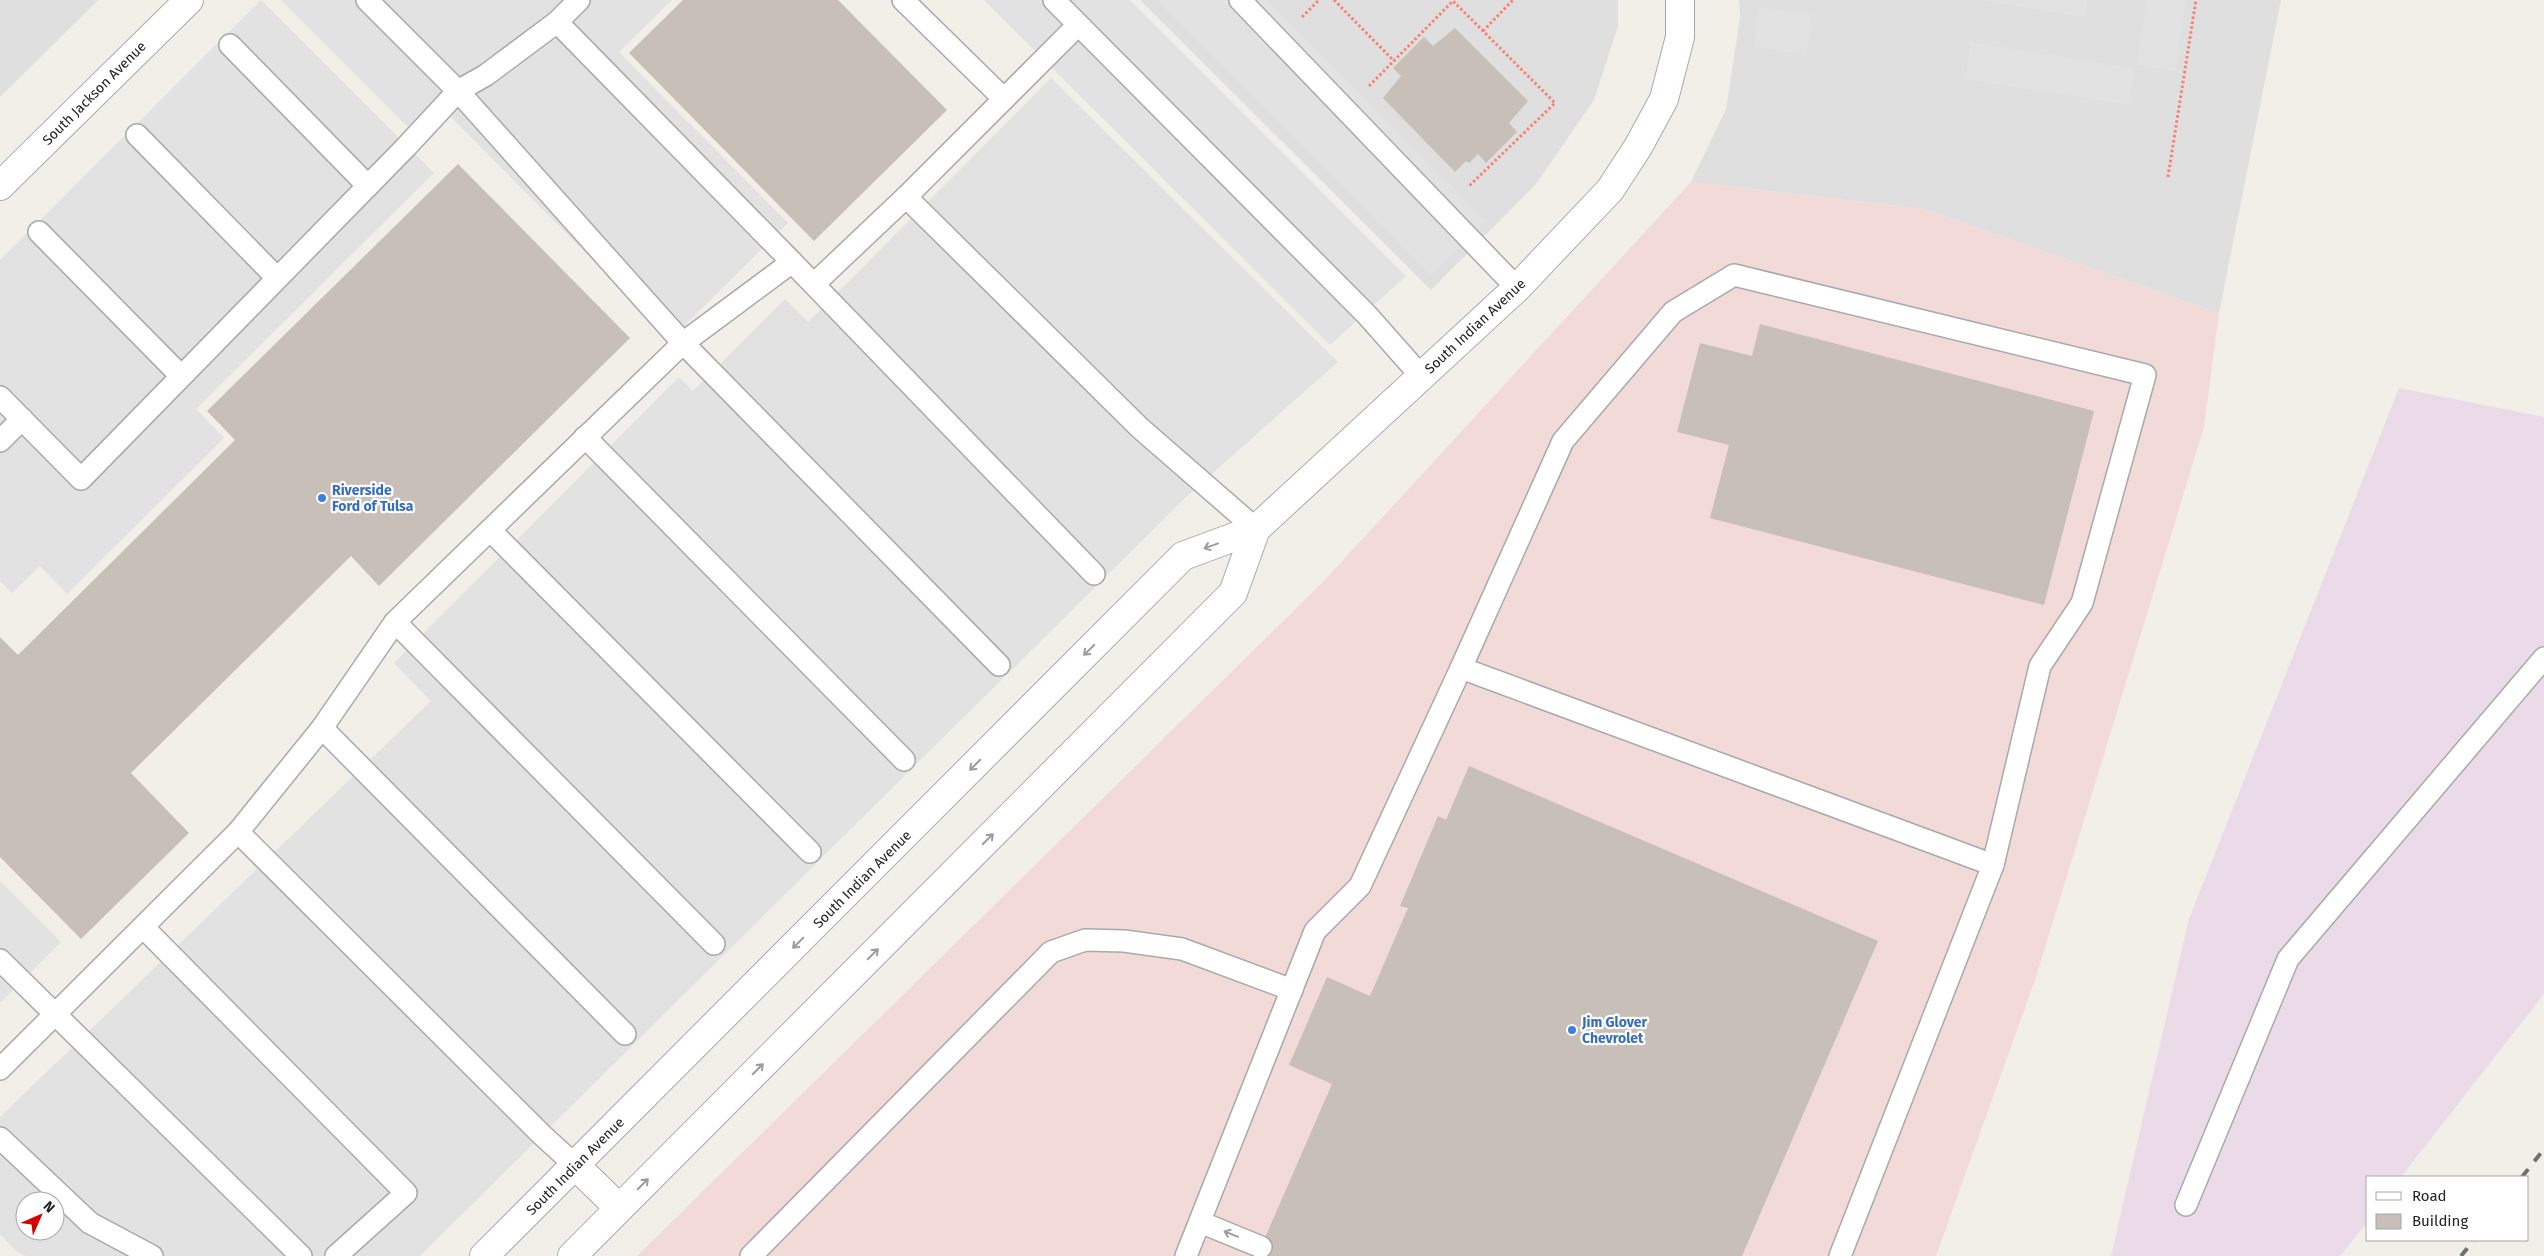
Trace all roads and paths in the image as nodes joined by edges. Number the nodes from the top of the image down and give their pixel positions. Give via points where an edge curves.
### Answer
1 (189, 0) edge
2 (367, 0) edge
3 (579, 0) edge
4 (903, 0) edge
5 (1054, 0) edge
6 (1240, 0) edge
7 (1319, 0) edge
8 (1334, 0) edge
9 (1513, 0) edge
10 (1680, 0) edge
11 (2196, 0) edge
12 (1298, 21) dead end
13 (557, 22) junction
14 (1078, 25) junction
15 (1483, 31) junction
16 (230, 45) dead end
17 (1394, 61) junction
18 (1366, 89) dead end
19 (458, 91) junction
20 (1004, 99) junction
21 (137, 135) dead end
22 (2168, 177) dead end
23 (0, 186) edge
24 (368, 186) junction
25 (1466, 189) dead end
26 (906, 197) junction
27 (39, 232) dead end
28 (792, 262) junction
29 (277, 278) junction
30 (814, 284) junction
31 (1517, 288) junction
32 (683, 343) junction
33 (181, 376) junction
34 (1421, 376) junction
35 (0, 397) edge
36 (22, 419) junction
37 (585, 437) junction
38 (0, 440) edge
39 (1256, 529) junction
40 (490, 530) junction
41 (1094, 574) dead end
42 (396, 622) junction
43 (2544, 658) edge
44 (999, 665) dead end
45 (1462, 668) junction
46 (322, 728) junction
47 (904, 760) dead end
48 (238, 832) junction
49 (810, 852) dead end
50 (1993, 865) junction
51 (144, 928) junction
52 (714, 944) dead end
53 (0, 960) edge
54 (1292, 990) junction
55 (56, 1015) junction
56 (625, 1034) dead end
57 (0, 1069) edge
58 (0, 1138) edge
59 (576, 1166) junction
60 (2186, 1205) dead end
61 (619, 1208) junction
62 (1200, 1222) junction
63 (1261, 1247) dead end
64 (152, 1256) edge
65 (301, 1256) edge
66 (336, 1256) edge
67 (484, 1256) edge
68 (572, 1256) edge
69 (751, 1256) edge
70 (1186, 1256) edge
71 (1840, 1256) edge

1 - 23 street, South Jackson Avenue
2 - 19 lane
3 - 13 lane
4 - 20 lane
5 - 14 lane
6 - 31 lane
7 - 12 path
8 - 17 path
9 - 15 path
10 - 31 street, South Indian Avenue via 1680,37 1664,99 1638,147 1610,190
11 - 22 path
13 - 19 lane via 486,75
13 - 28 lane
14 - 20 lane
14 - 34 lane via 1366,315
15 - 17 path via 1453,1
15 - 25 path via 1555,103
16 - 24 lane
17 - 18 path
19 - 24 lane
19 - 32 lane
20 - 26 lane
21 - 29 lane
24 - 29 lane
26 - 30 lane
26 - 39 lane via 1140,428
27 - 33 lane
28 - 30 lane
28 - 32 lane
29 - 33 lane
30 - 41 lane
31 - 34 street, South Indian Avenue
32 - 37 lane
32 - 44 lane
33 - 36 lane via 81,479
34 - 39 street, South Indian Avenue
35 - 36 lane
36 - 38 lane
37 - 40 lane
37 - 47 lane
39 -> 59 street, South Indian Avenue via 1184,556
61 -> 39 street, South Indian Avenue via 1234,593
40 - 42 lane
40 - 49 lane
42 - 46 lane
42 - 52 lane
43 - 60 lane via 2288,959
45 - 50 lane
45 - 50 lane via 1563,441 1673,312 1734,275 2145,375 2082,603 2040,666
45 - 54 lane via 1360,886 1315,931
46 - 48 lane
46 - 56 lane
48 - 51 lane
48 - 59 lane
50 - 71 lane
51 - 55 lane
51 - 66 lane via 406,1192
53 - 55 lane
54 - 62 lane
54 - 69 lane via 1182,949 1124,941 1085,940 1051,952
55 - 57 lane
55 - 65 lane
58 - 64 lane via 90,1223
59 - 61 street
59 - 67 street, South Indian Avenue
61 - 68 street, South Indian Avenue
63 -> 62 lane
62 - 70 lane

